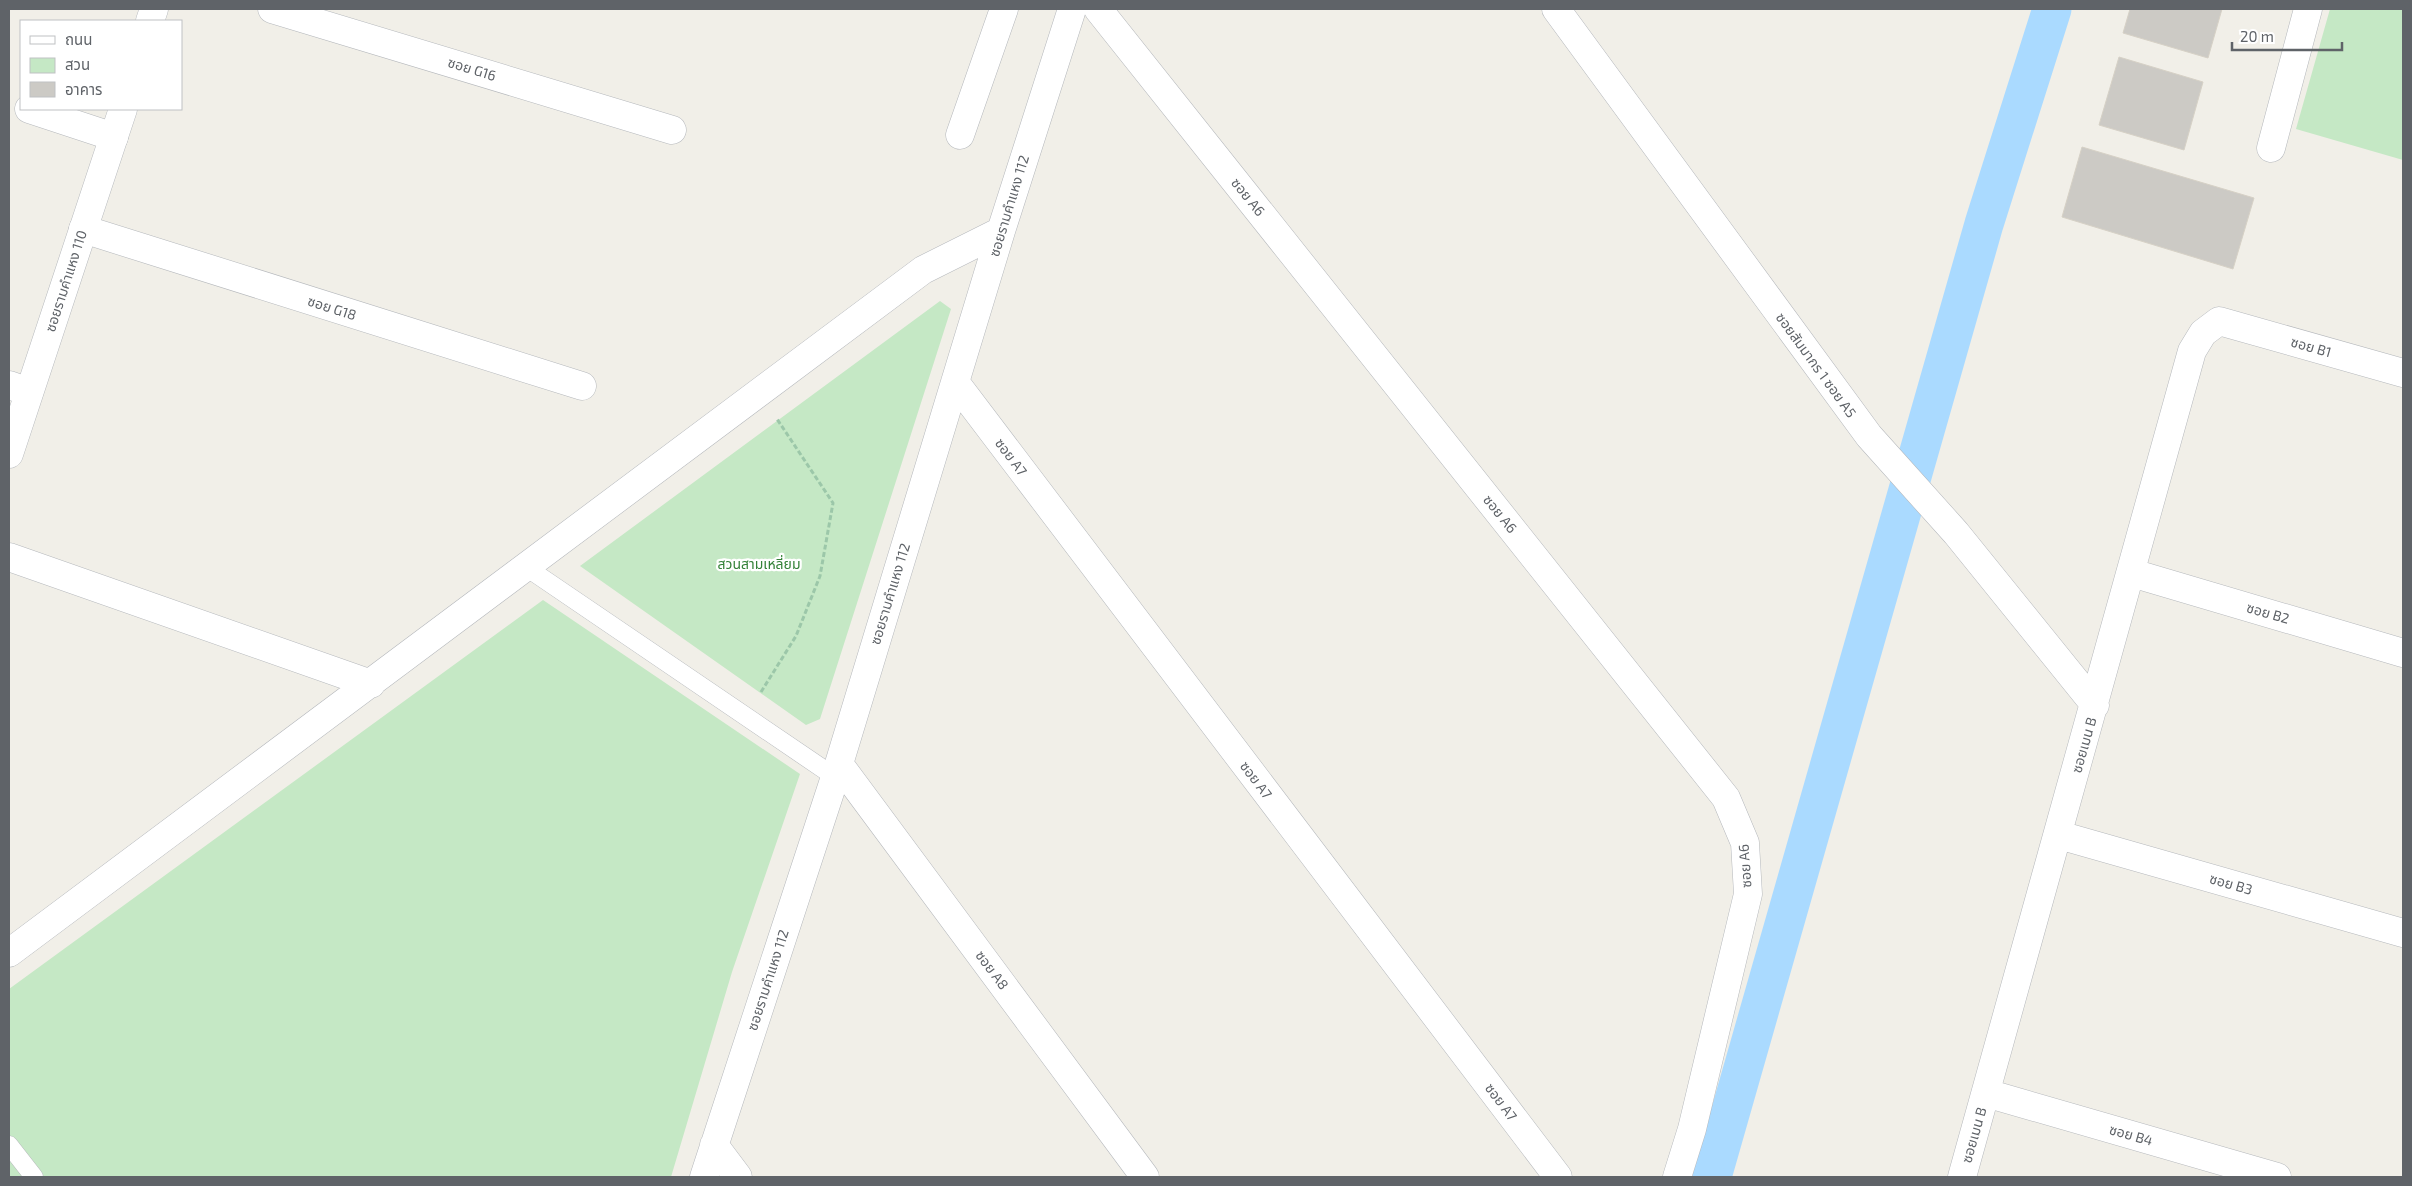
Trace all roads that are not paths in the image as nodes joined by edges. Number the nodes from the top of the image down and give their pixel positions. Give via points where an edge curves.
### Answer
1 (272, 9) edge
2 (1004, 9) edge
3 (1072, 9) edge
4 (1098, 9) edge
5 (1556, 9) edge
6 (2308, 9) edge
7 (32, 110) edge
8 (123, 110) edge
9 (672, 130) dead end
10 (960, 135) dead end
11 (114, 137) junction
12 (2271, 148) dead end
13 (83, 229) junction
14 (1001, 231) junction
15 (2219, 321) joint
16 (2403, 373) edge
17 (955, 382) junction
18 (582, 386) dead end
19 (19, 388) edge
20 (9, 454) edge
21 (9, 557) edge
22 (526, 567) junction
23 (2132, 573) junction
24 (2403, 652) edge
25 (371, 684) junction
26 (2095, 705) junction
27 (837, 770) junction
28 (2058, 836) junction
29 (2403, 933) edge
30 (9, 953) edge
31 (1986, 1093) junction
32 (714, 1146) junction
33 (12, 1153) edge
34 (34, 1177) edge
35 (704, 1177) edge
36 (738, 1177) edge
37 (1145, 1177) edge
38 (1558, 1177) edge
39 (1677, 1177) edge
40 (1962, 1177) edge
41 (2277, 1177) edge

1 - 9 street, ซอย G16
2 - 10 street
3 - 14 street, ซอยรามคำแหง 112
4 - 39 street, ซอย A6 via 1726,798 1745,842 1748,894 1692,1129
5 - 26 street, ซอยสัมมากร 1 ซอย A5 via 1869,436 1956,533
6 - 12 street
7 - 11 street
8 - 11 street, ซอยรามคำแหง 110
11 - 13 street, ซอยรามคำแหง 110
13 - 18 street, ซอย G18
13 - 19 street, ซอยรามคำแหง 110
14 - 17 street, ซอยรามคำแหง 112
14 - 22 street via 923,270
15 - 16 street, ซอย B1
15 - 23 street, ซอยเมน B via 2203,334 2192,352
17 - 27 street, ซอยรามคำแหง 112
17 - 38 street, ซอย A7
19 - 20 street, ซอยรามคำแหง 110
21 - 25 street
22 - 25 street
22 - 27 lane via 746,717
23 - 24 street, ซอย B2
23 - 26 street, ซอยเมน B
25 - 30 street
26 - 28 street, ซอยเมน B
27 - 32 street, ซอยรามคำแหง 112
27 - 37 street, ซอย A8
28 - 29 street, ซอย B3
28 - 31 street, ซอยเมน B
31 - 40 street, ซอยเมน B
31 - 41 street, ซอย B4
32 - 35 street, ซอยรามคำแหง 112
32 - 36 street
33 - 34 lane

